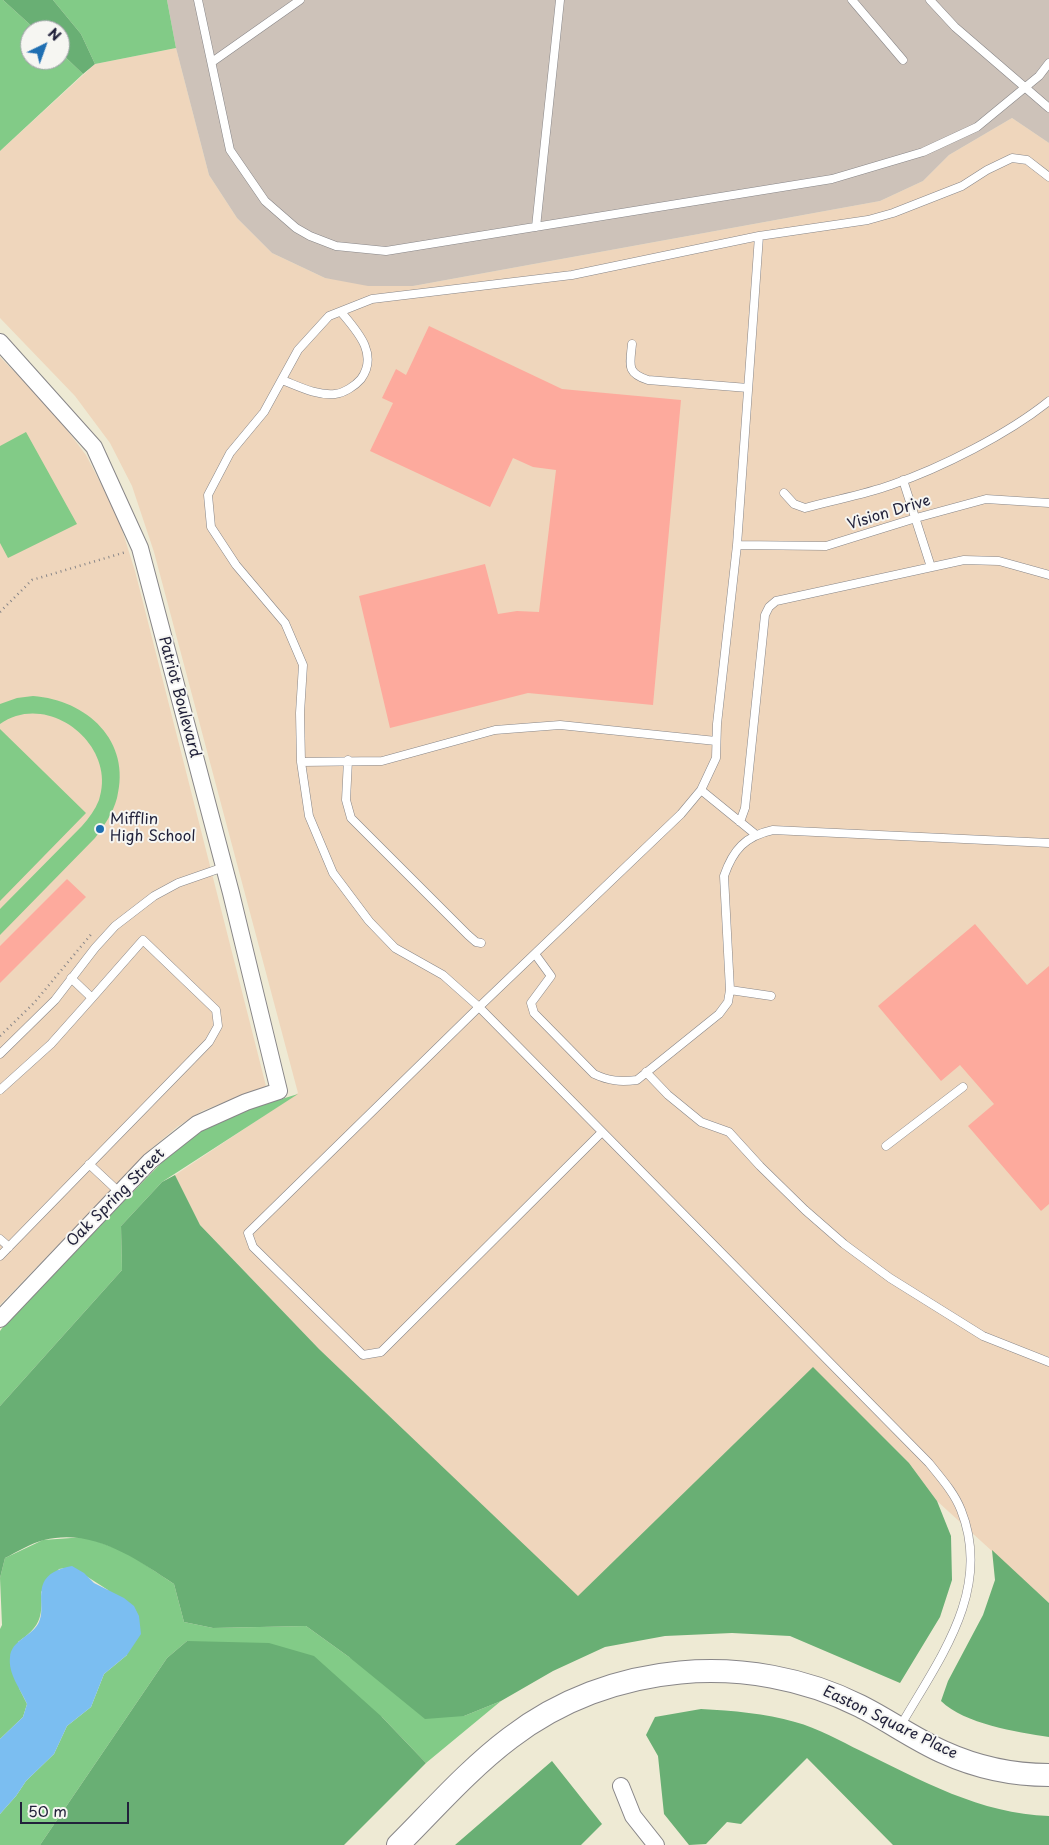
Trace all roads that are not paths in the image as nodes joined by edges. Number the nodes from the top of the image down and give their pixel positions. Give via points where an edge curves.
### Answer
1 (198, 0) edge
2 (300, 0) edge
3 (560, 0) edge
4 (852, 0) edge
5 (930, 0) edge
6 (903, 60) dead end
7 (212, 62) junction
8 (1049, 63) edge
9 (1024, 87) junction
10 (1049, 101) edge
11 (1049, 108) edge
12 (1049, 177) edge
13 (536, 227) junction
14 (759, 236) junction
15 (341, 312) junction
16 (0, 342) edge
17 (632, 344) dead end
18 (282, 380) junction
19 (748, 388) junction
20 (1049, 401) edge
21 (902, 480) junction
22 (784, 493) dead end
23 (1049, 503) edge
24 (916, 518) junction
25 (736, 545) junction
26 (931, 567) junction
27 (1049, 575) edge
28 (716, 742) junction
29 (348, 760) junction
30 (301, 762) junction
31 (701, 790) junction
32 (740, 822) junction
33 (755, 834) junction
34 (1049, 843) edge
35 (224, 867) junction
36 (481, 943) dead end
37 (535, 954) junction
38 (71, 978) junction
39 (730, 990) junction
40 (770, 996) dead end
41 (92, 998) junction
42 (479, 1007) junction
43 (0, 1054) edge
44 (646, 1072) junction
45 (963, 1087) dead end
46 (0, 1090) edge
47 (279, 1091) joint
48 (602, 1132) junction
49 (886, 1146) dead end
50 (89, 1164) junction
51 (119, 1192) junction
52 (0, 1239) edge
53 (8, 1247) junction
54 (0, 1256) edge
55 (0, 1319) edge
56 (1049, 1362) edge
57 (900, 1727) junction
58 (1049, 1775) edge
59 (621, 1786) dead end
60 (398, 1845) edge
61 (656, 1845) edge

1 - 7 lane
2 - 7 lane
3 - 13 lane
4 - 6 lane
5 - 9 lane via 955,27
7 - 13 lane via 230,150 265,200 310,236 336,246 386,251
8 - 9 lane
9 - 10 lane
9 - 11 lane
9 - 13 lane via 977,127 923,152 832,179
12 - 14 lane via 1027,160 1012,158 962,186 893,213 868,220
14 - 15 lane via 572,275 372,299
14 - 19 lane
15 - 18 lane via 329,316 298,350
15 - 18 lane via 360,334 370,358 359,382 336,394 320,393
16 - 35 street, Patriot Boulevard via 94,447 140,548
17 - 19 lane via 630,364 637,376 648,380
18 - 30 lane via 264,412 230,453 208,495 212,527 236,565 286,623 303,665
19 - 25 lane
20 - 21 lane via 951,460
21 - 22 lane via 805,508 794,504
21 - 24 lane
23 - 24 lane, Vision Drive via 986,499
24 - 25 lane, Vision Drive via 826,546
24 - 26 lane
25 - 28 lane
26 - 27 lane via 964,560 1000,561
26 - 32 lane via 776,601 769,607 765,615 745,808
28 - 29 lane via 560,725 495,730 382,761
28 - 31 lane via 716,758
29 - 30 lane
29 - 36 lane via 346,800 351,818 468,935
30 - 42 lane via 309,816 333,872 369,921 396,948 443,975
31 - 32 lane
31 - 37 lane via 677,818
32 - 33 lane
33 - 34 lane via 773,830
33 - 39 lane via 730,859 724,876
35 - 38 lane via 178,883 137,908 95,948
35 - 47 street, Patriot Boulevard
37 - 42 lane
37 - 44 lane via 551,976 531,1003 534,1013 594,1074 620,1082 637,1080
38 - 41 lane
38 - 43 lane via 55,1000
39 - 40 lane
39 - 44 lane via 728,1002 718,1014
41 - 46 lane via 51,1044
41 - 50 lane via 143,940 216,1010 218,1026 208,1042
42 - 48 lane
42 - 48 lane via 248,1232 253,1247 364,1355 381,1352
44 - 56 lane via 701,1122 729,1132 811,1215 890,1278 983,1336
45 - 49 lane
47 - 51 street, Oak Spring Street via 197,1124 150,1160
48 - 57 lane via 929,1463 961,1510 972,1568 968,1594 953,1633
50 - 51 lane
50 - 53 lane
51 - 55 street, Oak Spring Street
52 - 53 lane
53 - 54 lane
57 - 58 street, Easton Square Place via 943,1752 979,1765 1023,1775
57 - 60 street, Easton Square Place via 819,1688 768,1675 689,1670 648,1676 573,1700 510,1738
59 - 61 street via 633,1816

